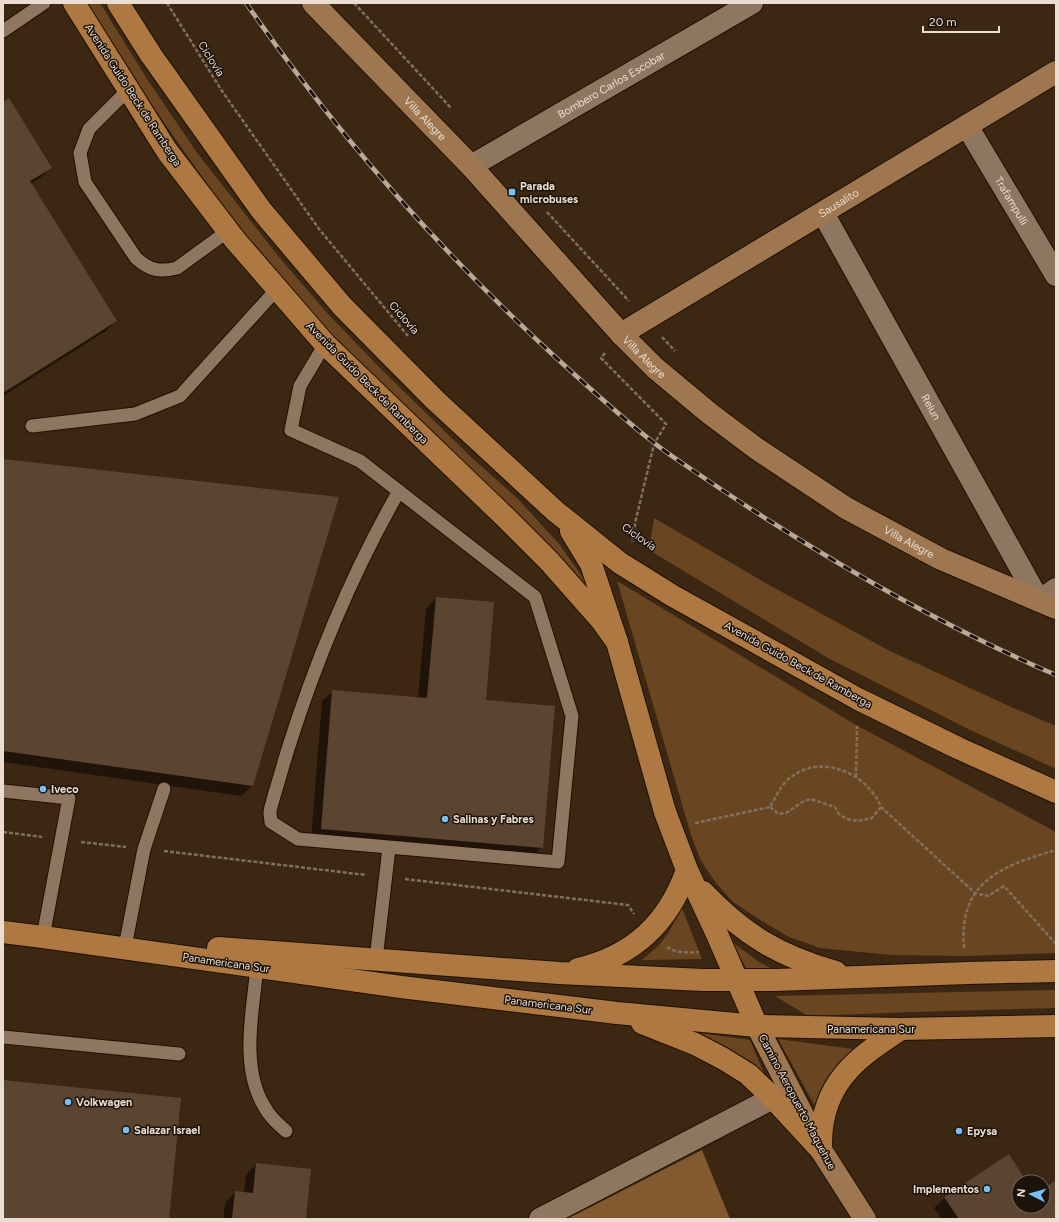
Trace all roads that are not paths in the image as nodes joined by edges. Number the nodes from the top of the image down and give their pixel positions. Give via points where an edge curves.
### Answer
1 (44, 3) edge
2 (74, 3) edge
3 (118, 3) edge
4 (313, 3) edge
5 (752, 3) edge
6 (3, 30) edge
7 (1056, 72) edge
8 (128, 90) junction
9 (967, 126) junction
10 (471, 166) junction
11 (823, 213) junction
12 (228, 231) junction
13 (1056, 275) edge
14 (277, 289) junction
15 (621, 334) junction
16 (325, 344) junction
17 (32, 426) dead end
18 (399, 491) junction
19 (555, 511) junction
20 (1050, 599) edge
21 (617, 642) junction
22 (164, 789) dead end
23 (3, 791) edge
24 (1056, 792) edge
25 (389, 848) junction
26 (687, 870) junction
27 (3, 932) edge
28 (43, 937) junction
29 (126, 942) junction
30 (376, 959) junction
31 (257, 967) junction
32 (1056, 971) edge
33 (558, 973) junction
34 (855, 977) junction
35 (737, 980) junction
36 (617, 1013) junction
37 (757, 1026) junction
38 (1056, 1026) edge
39 (901, 1029) junction
40 (3, 1037) edge
41 (179, 1054) dead end
42 (773, 1098) junction
43 (286, 1131) dead end
44 (821, 1150) junction
45 (540, 1219) edge
46 (865, 1219) edge

1 - 6 lane
2 - 8 main road, Avenida Guido Beck de Ramberga
3 - 19 main road, Avenida Guido Beck de Ramberga via 151,56 261,210 342,306 435,400
4 - 10 main road, Villa Alegre
5 - 10 street, Bombero Carlos Escobar
7 - 9 main road, Sausalito
8 - 12 main road, Avenida Guido Beck de Ramberga via 167,151
8 - 12 lane via 89,129 80,153 85,182 136,258 142,264 157,270 177,268
9 - 11 main road, Sausalito
9 - 13 street, Trafampulli
10 - 15 main road, Villa Alegre
11 - 15 main road, Sausalito
11 - 20 street, Relun
12 - 14 main road, Avenida Guido Beck de Ramberga
14 - 16 main road, Avenida Guido Beck de Ramberga
14 - 17 lane via 180,396 135,414
15 - 20 main road, Villa Alegre via 655,368 709,414 846,508 941,558
16 - 18 lane via 300,386 291,430 360,461
16 - 21 main road, Avenida Guido Beck de Ramberga via 549,561 602,621
18 - 25 lane via 377,528 339,608 300,711 270,812 271,822 298,839
18 - 25 lane via 535,597 572,716 558,862
19 - 21 main road, Avenida Guido Beck de Ramberga via 576,538 591,564
19 - 24 main road, Avenida Guido Beck de Ramberga via 620,563 673,596 858,699
21 - 26 main road, Avenida Guido Beck de Ramberga via 665,812
22 - 29 lane via 144,849
23 - 28 lane via 69,798
25 - 30 lane
26 - 33 main road via 681,887 662,919 634,945 599,963
26 - 34 main road via 721,911 764,943 808,964
26 - 35 main road, Avenida Guido Beck de Ramberga
27 - 28 main road, Panamericana Sur
28 - 29 main road, Panamericana Sur
28 - 31 main road, Panamericana Sur
29 - 30 main road, Panamericana Sur
30 - 33 main road, Panamericana Sur
31 - 36 main road, Panamericana Sur
31 - 43 lane via 250,1043 253,1075 263,1105
32 - 34 main road, Panamericana Sur
33 - 35 main road, Panamericana Sur
34 - 35 main road, Panamericana Sur
35 - 37 main road, Camino Aeropuerto Maquehue
36 - 37 main road, Panamericana Sur
36 - 42 main road via 695,1044 722,1058 748,1074
37 - 39 main road, Panamericana Sur
37 - 44 main road, Camino Aeropuerto Maquehue
38 - 39 main road, Panamericana Sur
39 - 44 main road via 863,1055 841,1078 827,1106
40 - 41 lane
42 - 44 main road
42 - 45 street
44 - 46 main road, Camino Aeropuerto Maquehue

